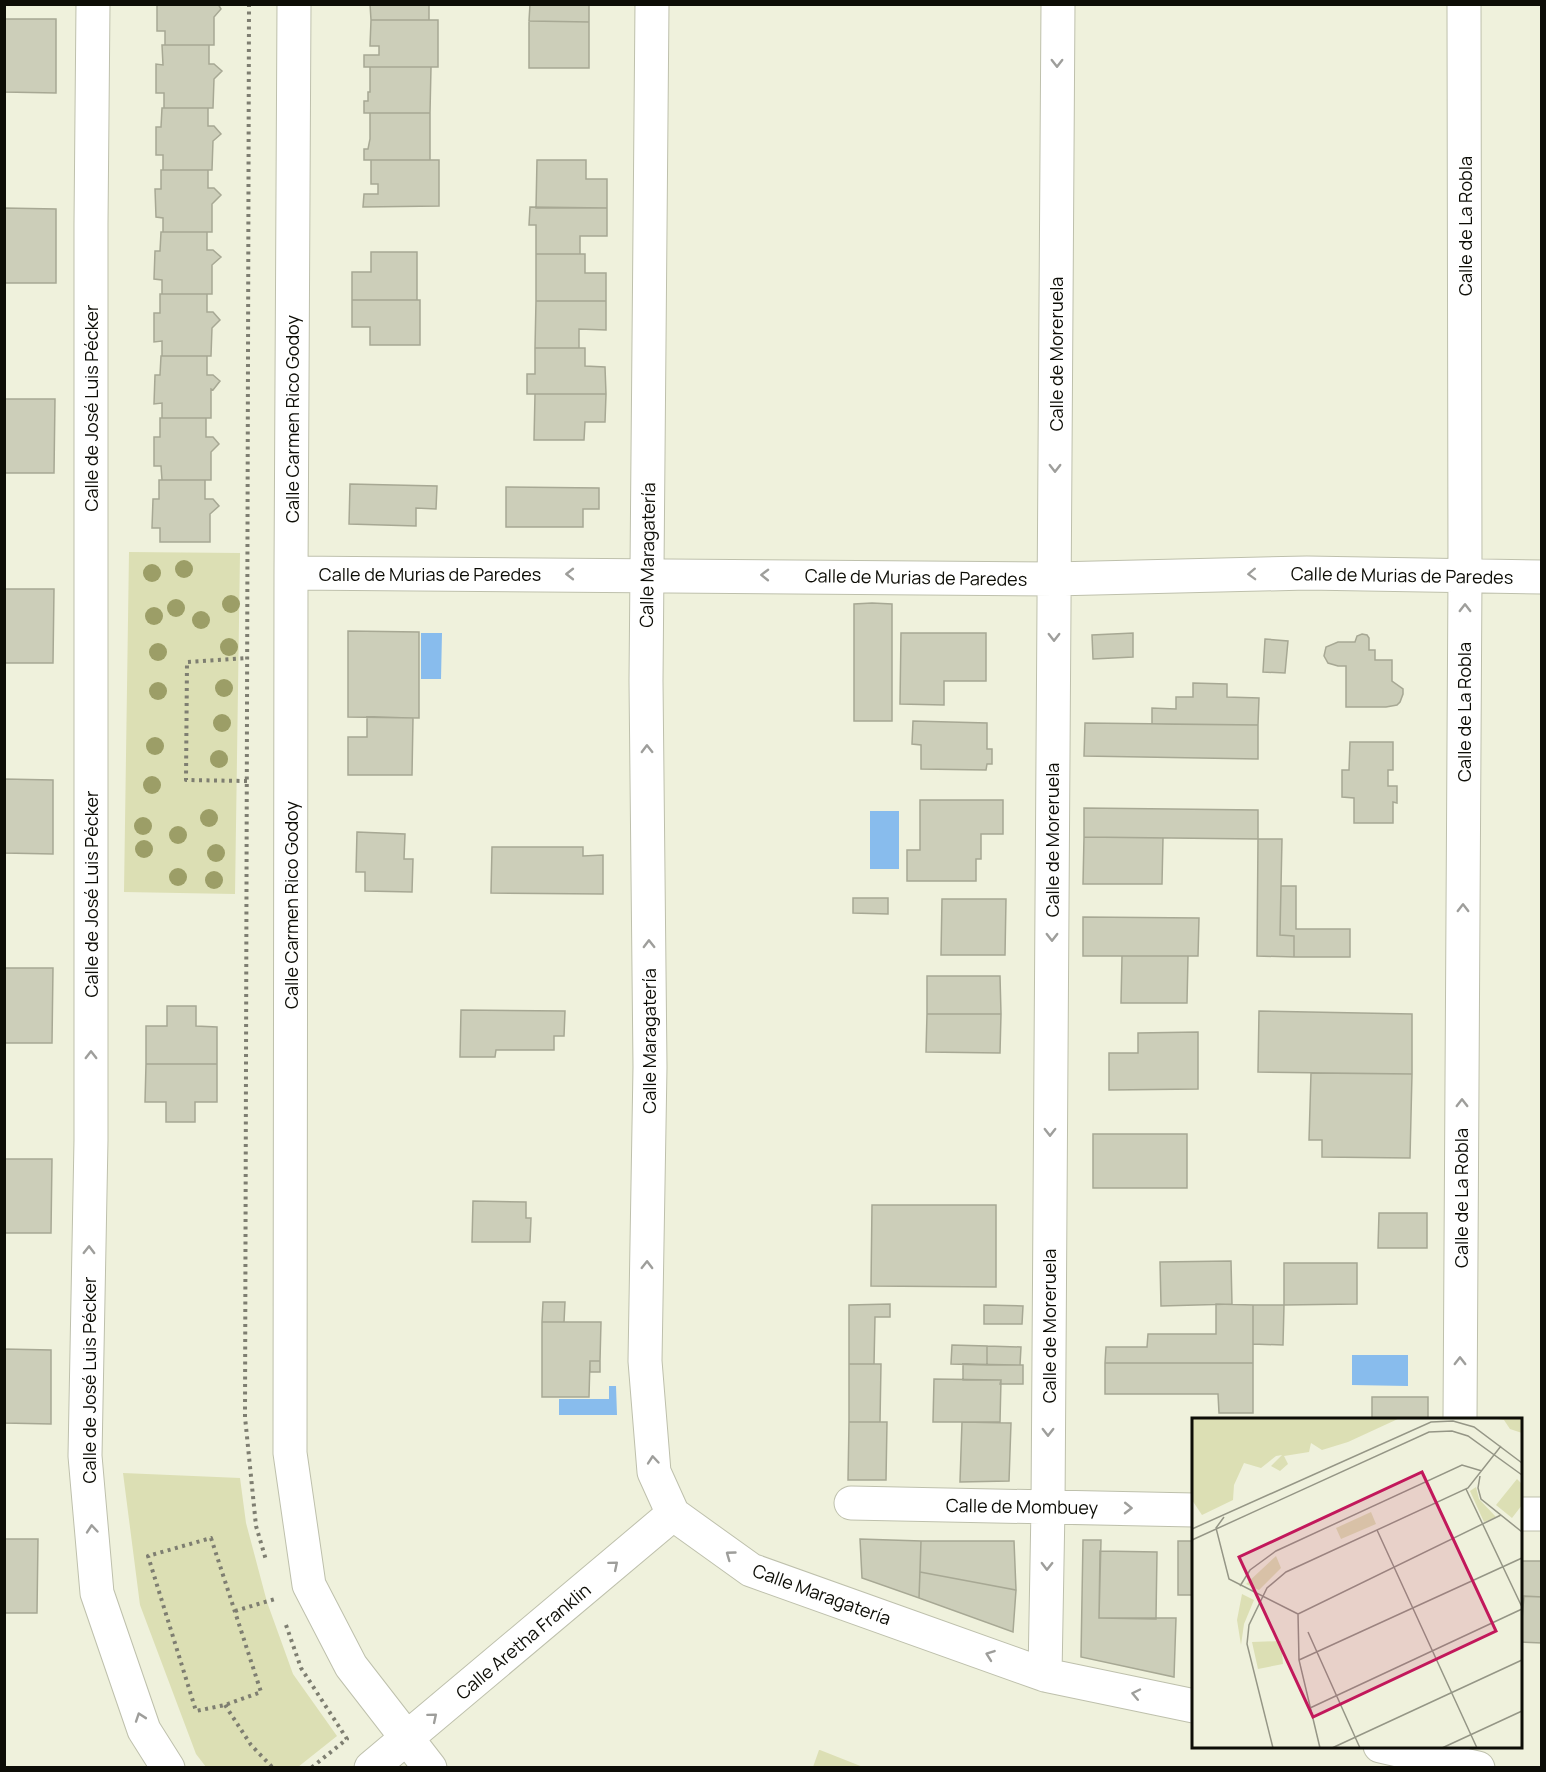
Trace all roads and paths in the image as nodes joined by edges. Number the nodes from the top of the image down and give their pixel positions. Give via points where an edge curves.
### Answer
1 (93, 4) edge
2 (294, 4) edge
3 (652, 4) edge
4 (1058, 4) edge
5 (1464, 4) edge
6 (291, 573) junction
7 (647, 575) junction
8 (1465, 576) junction
9 (1542, 577) edge
10 (1054, 579) junction
11 (248, 658) dead end
12 (247, 781) dead end
13 (1460, 1418) edge
14 (851, 1503) dead end
15 (1048, 1507) junction
16 (1192, 1510) edge
17 (673, 1514) junction
18 (1522, 1514) edge
19 (1542, 1514) edge
20 (1045, 1675) junction
21 (225, 1705) junction
22 (1192, 1706) edge
23 (407, 1739) junction
24 (1393, 1748) edge
25 (1468, 1760) edge
26 (168, 1767) edge
27 (273, 1767) edge
28 (371, 1767) edge
29 (430, 1767) edge

26 -> 1 street, Calle de José Luis Pécker via 144,1730 97,1593 86,1456 91,1140
2 - 6 street, Calle Carmen Rico Godoy
3 - 7 street, Calle Maragatería
4 -> 10 street, Calle de Moreruela
5 - 8 street, Calle de La Robla
7 -> 6 street, Calle de Murias de Paredes
6 - 23 street, Calle Carmen Rico Godoy via 290,1453 309,1585 351,1666
10 -> 7 street, Calle de Murias de Paredes
17 -> 7 street, Calle Maragatería via 654,1472 645,1361 650,1067
8 - 9 street, Calle de Murias de Paredes
8 -> 10 street, Calle de Murias de Paredes via 1307,573
13 -> 8 street, Calle de La Robla
10 -> 15 street, Calle de Moreruela
11 - 12 path via 187,662 186,780
14 - 15 street, Calle de Mombuey
15 -> 16 street, Calle de Mombuey
15 -> 20 street, Calle de Moreruela
20 -> 17 street, Calle Maragatería via 751,1570
23 -> 17 street, Calle Aretha Franklin
18 - 19 street
22 -> 20 street, Calle Maragatería
21 - 21 path via 261,1692 211,1538 148,1556 196,1711
21 - 27 path via 251,1745
23 - 28 street, Calle Aretha Franklin
23 - 29 street, Calle Carmen Rico Godoy
24 - 25 street

